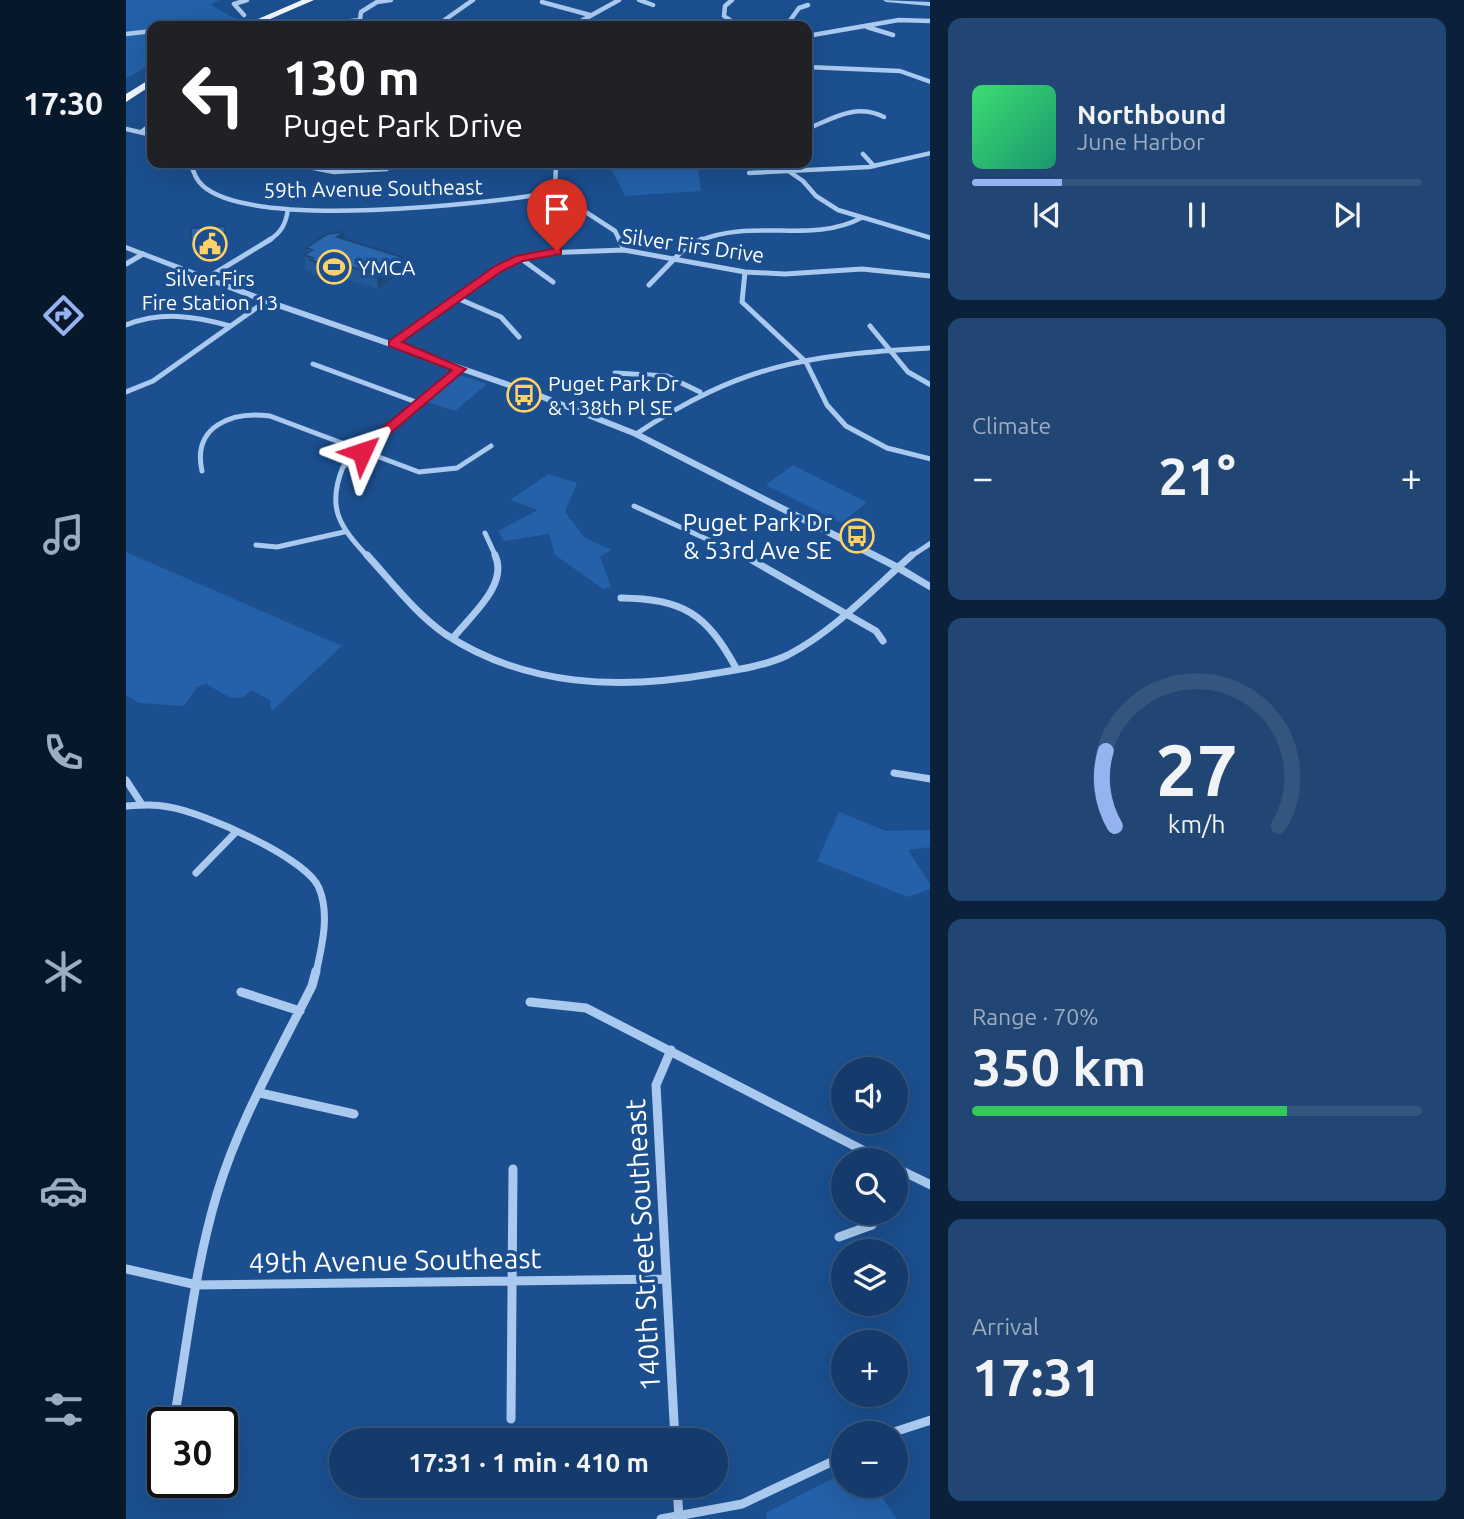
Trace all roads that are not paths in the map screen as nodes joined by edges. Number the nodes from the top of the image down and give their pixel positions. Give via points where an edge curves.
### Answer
1 (247, 0) edge
2 (310, 0) edge
3 (391, 0) edge
4 (473, 0) edge
5 (619, 0) edge
6 (639, 0) edge
7 (732, 0) edge
8 (886, 0) edge
9 (542, 2) dead end
10 (930, 4) edge
11 (653, 5) dead end
12 (808, 5) dead end
13 (244, 15) dead end
14 (590, 15) junction
15 (360, 20) joint
16 (259, 21) edge
17 (351, 21) edge
18 (443, 21) edge
19 (580, 21) edge
20 (732, 21) edge
21 (790, 21) edge
22 (930, 21) edge
23 (865, 26) junction
24 (147, 32) edge
25 (126, 34) edge
26 (893, 35) dead end
27 (812, 36) edge
28 (812, 66) edge
29 (930, 82) edge
30 (147, 84) edge
31 (126, 99) edge
32 (884, 117) dead end
33 (812, 127) edge
34 (147, 128) edge
35 (126, 130) edge
36 (141, 132) junction
37 (147, 134) edge
38 (930, 153) edge
39 (863, 154) dead end
40 (874, 166) junction
41 (192, 168) edge
42 (314, 168) edge
43 (556, 168) edge
44 (387, 169) dead end
45 (787, 170) junction
46 (748, 173) dead end
47 (555, 192) junction
48 (288, 209) junction
49 (861, 218) junction
50 (930, 238) edge
51 (126, 247) edge
52 (624, 250) junction
53 (143, 254) junction
54 (520, 258) junction
55 (671, 259) junction
56 (126, 264) edge
57 (746, 272) junction
58 (930, 276) edge
59 (207, 278) junction
60 (553, 282) dead end
61 (649, 285) dead end
62 (459, 299) junction
63 (266, 301) junction
64 (126, 325) edge
65 (870, 326) dead end
66 (230, 327) junction
67 (519, 337) dead end
68 (393, 343) junction
69 (930, 348) edge
70 (889, 350) junction
71 (803, 357) junction
72 (313, 364) dead end
73 (460, 369) junction
74 (615, 373) dead end
75 (930, 385) edge
76 (126, 392) edge
77 (699, 393) junction
78 (416, 402) junction
79 (636, 434) junction
80 (491, 446) dead end
81 (362, 452) junction
82 (930, 459) edge
83 (202, 471) dead end
84 (634, 506) dead end
85 (344, 532) junction
86 (485, 533) dead end
87 (930, 543) edge
88 (256, 545) dead end
89 (897, 567) junction
90 (930, 588) edge
91 (621, 598) dead end
92 (844, 612) junction
93 (453, 638) junction
94 (883, 641) dead end
95 (736, 668) junction
96 (894, 773) dead end
97 (930, 779) edge
98 (126, 780) edge
99 (141, 803) junction
100 (126, 806) edge
101 (235, 833) junction
102 (196, 873) dead end
103 (241, 992) dead end
104 (530, 1002) dead end
105 (300, 1011) junction
106 (671, 1050) junction
107 (260, 1093) junction
108 (354, 1114) dead end
109 (859, 1148) edge
110 (513, 1169) dead end
111 (908, 1176) edge
112 (930, 1185) edge
113 (873, 1225) edge
114 (839, 1237) dead end
115 (126, 1269) edge
116 (666, 1279) junction
117 (512, 1282) junction
118 (197, 1285) junction
119 (176, 1407) edge
120 (511, 1419) dead end
121 (930, 1420) edge
122 (908, 1427) edge
123 (674, 1428) edge
124 (831, 1462) edge
125 (678, 1498) edge
126 (679, 1517) edge
127 (661, 1519) edge

1 - 13 street via 234,4
2 - 16 main road
3 - 15 street via 368,6 360,12
4 - 18 street
5 - 14 street
6 - 11 street
7 - 20 street via 725,6 724,16
8 - 10 street
9 - 14 street
12 - 21 street via 799,8
14 - 19 street
15 - 17 street
22 - 23 street via 899,19
23 - 26 street
23 - 27 street via 840,35
24 - 25 street
28 - 29 street via 884,69
30 - 31 main road
32 - 33 street via 865,109 846,110
34 - 36 street
35 - 36 street
36 - 37 street
38 - 40 street
39 - 40 street
40 - 45 street
41 - 48 street, 59th Avenue Southeast via 195,180 224,198
42 - 44 street via 334,172
43 - 47 street
45 - 46 street
45 - 49 street via 816,197
47 - 48 street, 59th Avenue Southeast via 457,206
47 - 52 street via 615,231
48 - 59 street via 278,235
49 - 50 street
49 - 55 street via 843,228 726,231 691,243
51 - 53 street
52 - 54 street, Silver Firs Drive via 582,249
52 - 55 street, Silver Firs Drive
53 - 56 street
53 - 59 street
54 - 60 street
54 - 62 street, Silver Firs Drive via 498,268
55 - 57 street, Silver Firs Drive
55 - 61 street
57 - 58 street, Silver Firs Drive via 862,269
57 - 71 street via 742,302 755,319
59 - 63 street
62 - 67 street via 513,324
62 - 68 street, Silver Firs Drive
63 - 66 street
63 - 68 street
64 - 66 street via 154,315 183,314
65 - 70 street
66 - 76 street via 153,381
68 - 73 street
69 - 70 street
70 - 71 street
70 - 75 street via 908,372
71 - 77 street via 764,366
71 - 82 street via 828,408 846,427 870,440
72 - 78 street
73 - 78 street
73 - 79 street
74 - 77 street via 667,376
77 - 79 street
78 - 81 street
79 - 89 street
80 - 81 street via 457,468 430,473
81 - 83 street via 270,416 244,415 227,420 201,443
81 - 85 street via 343,467 334,484 334,507
84 - 92 street via 728,547
85 - 88 street via 277,547
85 - 93 street
86 - 93 street via 500,565 496,585
87 - 89 street
89 - 90 street
89 - 92 street
91 - 95 street via 671,601 696,613 719,635
92 - 94 street via 876,631
92 - 95 street via 805,645 776,660
93 - 95 street via 551,678 588,684
96 - 97 street
98 - 99 street
99 - 100 street
99 - 101 street via 177,807
101 - 102 street
101 - 105 street via 299,866 319,885 324,909 317,968
103 - 105 street
104 - 106 street via 586,1008
105 - 107 street
106 - 109 street
106 - 116 street, 140th Street Southeast via 656,1085
107 - 108 street
107 - 118 street via 235,1142 217,1195
110 - 117 street
111 - 112 street
113 - 114 street
115 - 118 street, 49th Avenue Southeast
116 - 117 street, 49th Avenue Southeast
116 - 123 street, 140th Street Southeast
117 - 118 street, 49th Avenue Southeast
117 - 120 street
118 - 119 street
121 - 122 street
124 - 126 street via 742,1504
125 - 126 street
126 - 127 street

